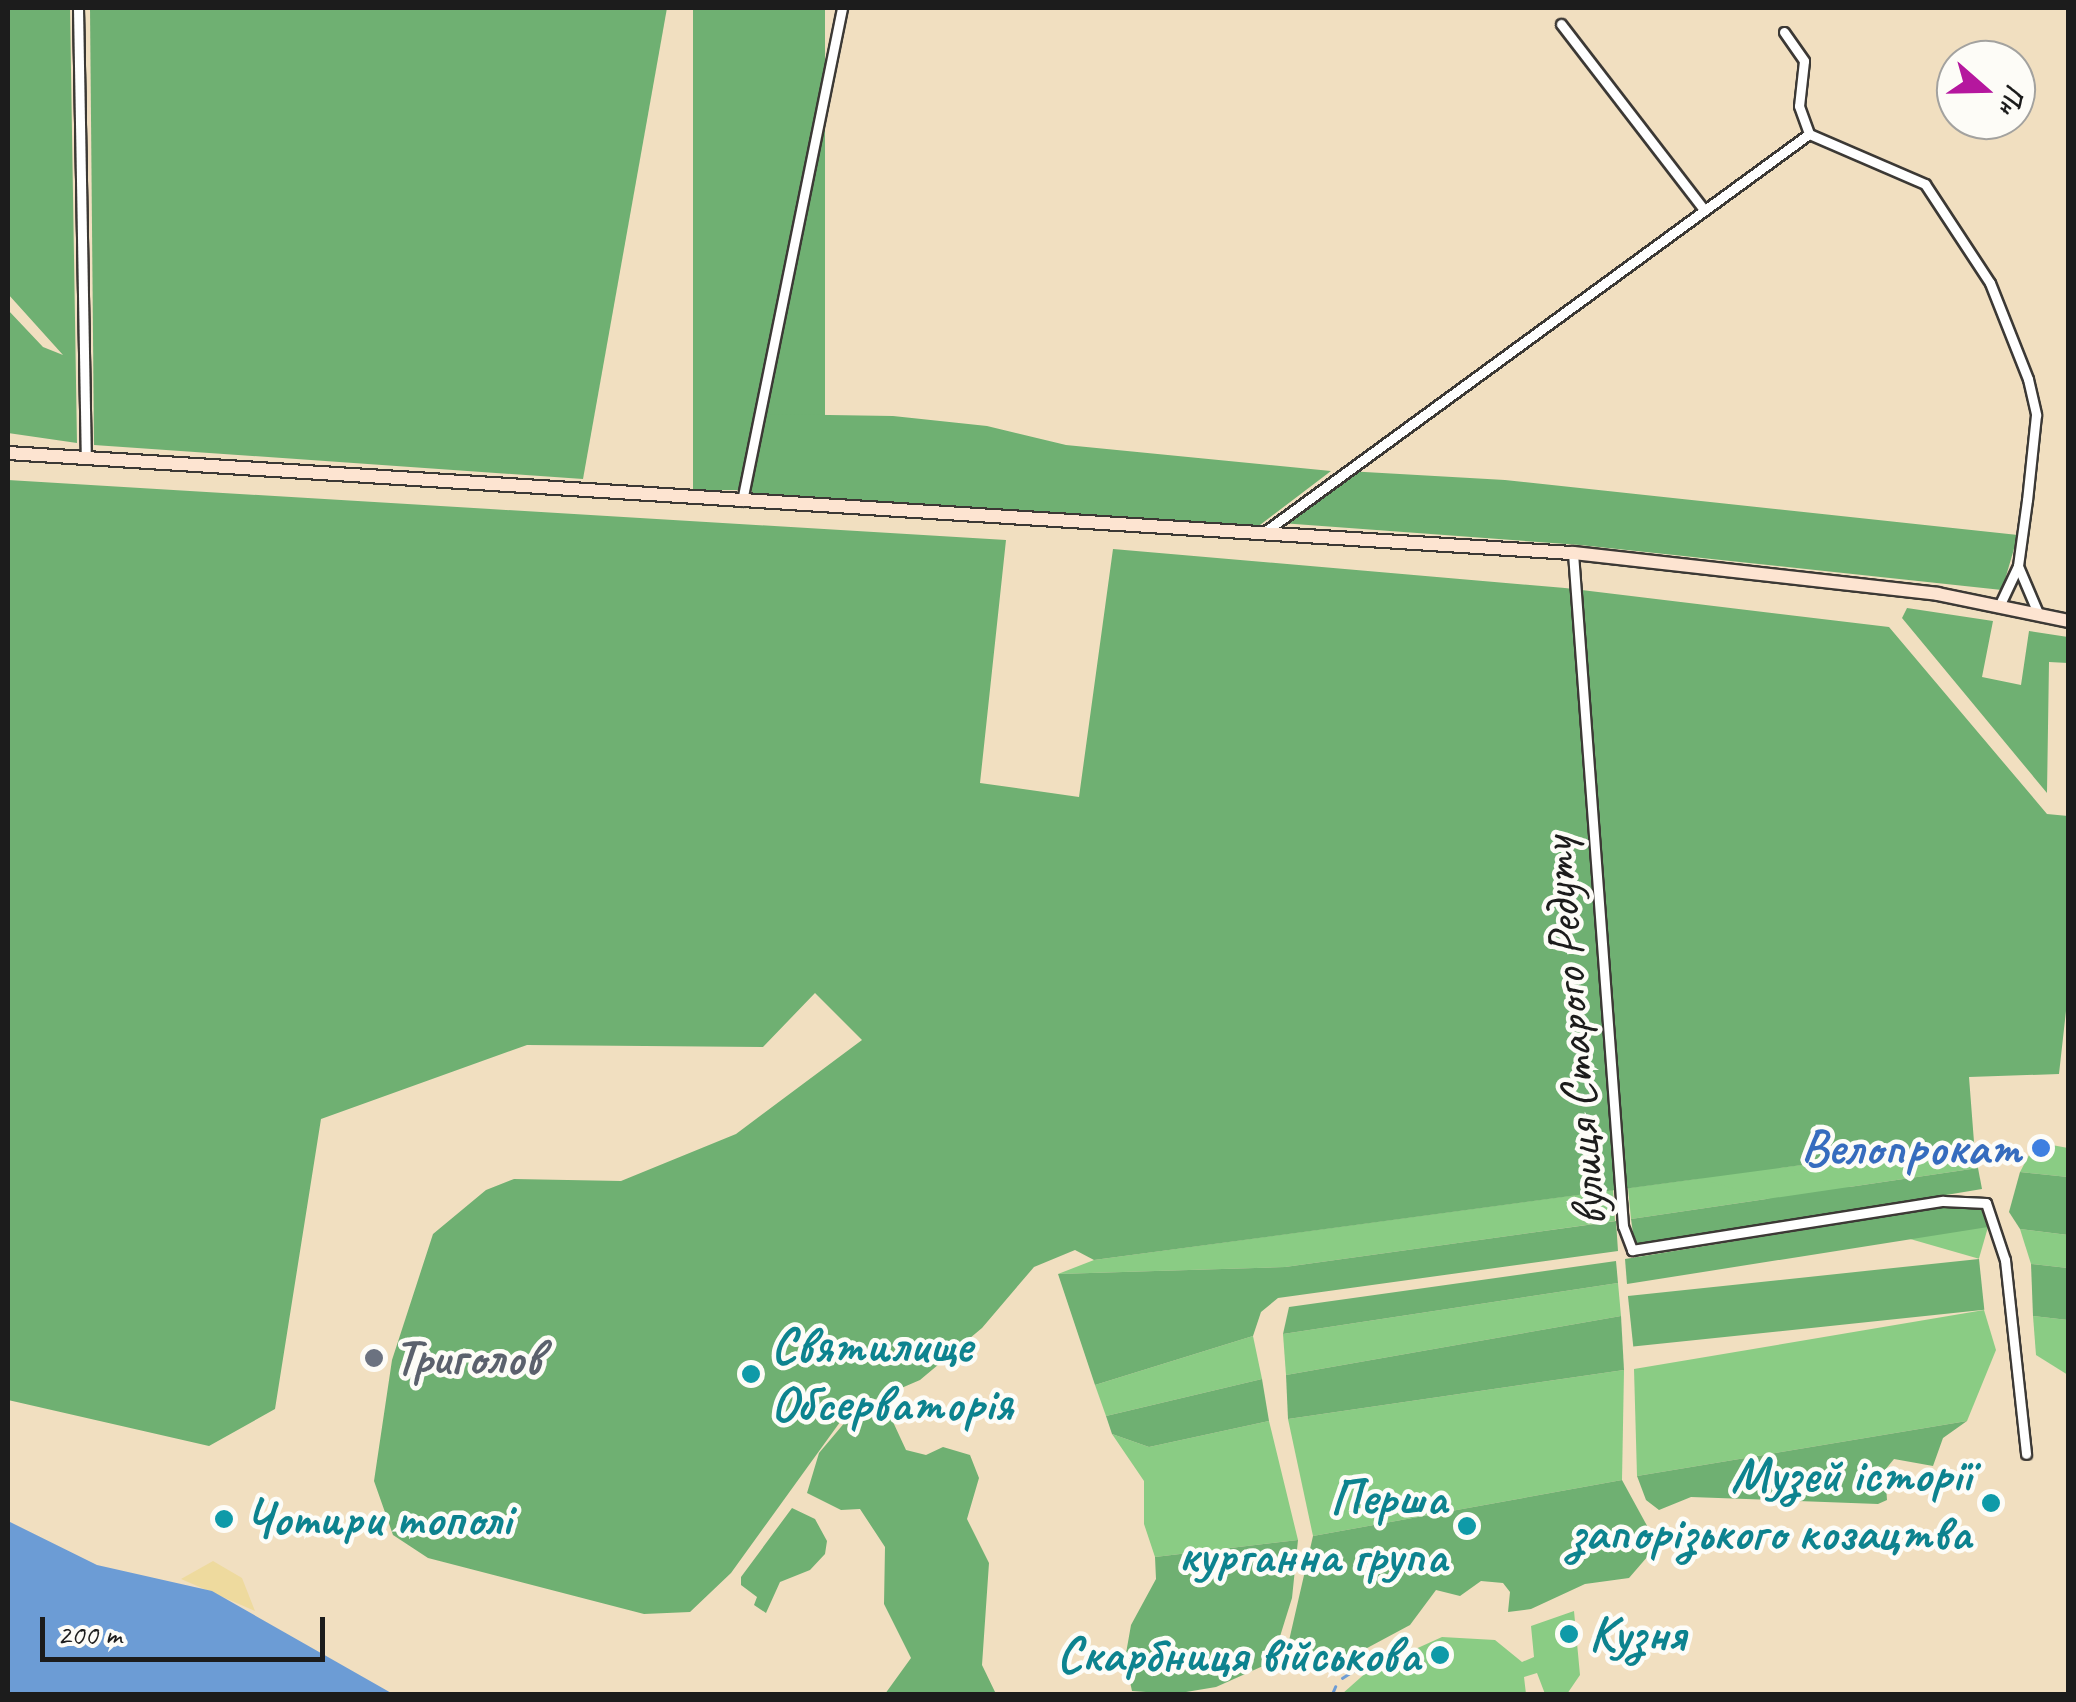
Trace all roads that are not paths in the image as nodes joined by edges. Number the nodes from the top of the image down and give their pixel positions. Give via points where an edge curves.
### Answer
1 (78, 8) edge
2 (842, 8) edge
3 (1561, 24) dead end
4 (1784, 32) dead end
5 (1808, 134) junction
6 (1704, 210) junction
7 (8, 453) edge
8 (86, 457) junction
9 (742, 501) junction
10 (1261, 535) junction
11 (1574, 553) junction
12 (2018, 566) junction
13 (2000, 604) junction
14 (2038, 613) junction
15 (2068, 620) edge
16 (2026, 1454) dead end

1 - 8 street
2 - 9 street
3 - 6 street
4 - 5 street via 1804,61 1799,95
5 - 6 street
5 - 12 street via 1917,176 1990,284 2036,414
6 - 10 street
7 - 8 main road
8 - 9 main road
9 - 10 main road
10 - 11 main road
11 - 13 main road via 1786,573
11 - 16 street, вулиця Старого Редуту via 1623,1226 1632,1250 1943,1201 1986,1203 2005,1260
12 - 13 street
12 - 14 street
13 - 14 main road
14 - 15 main road

